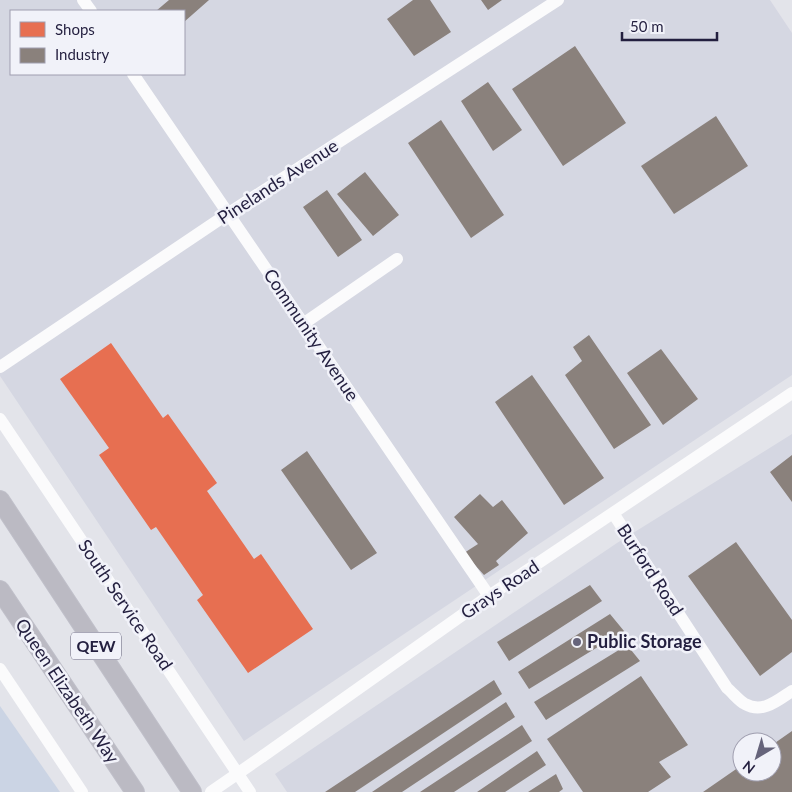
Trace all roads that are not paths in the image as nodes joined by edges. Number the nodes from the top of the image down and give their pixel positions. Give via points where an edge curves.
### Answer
1 (558, 0) edge
2 (134, 75) edge
3 (229, 214) junction
4 (397, 259) dead end
5 (303, 324) junction
6 (0, 367) edge
7 (792, 393) edge
8 (0, 419) edge
9 (0, 500) edge
10 (613, 513) junction
11 (0, 590) edge
12 (489, 596) junction
13 (0, 669) edge
14 (792, 691) edge
15 (82, 792) edge
16 (135, 792) edge
17 (192, 792) edge
18 (211, 792) edge
19 (250, 792) edge

1 - 3 street, Pinelands Avenue
2 - 3 street, Community Avenue
3 - 5 street, Community Avenue
3 - 6 street, Pinelands Avenue
4 - 5 street
5 - 12 street, Community Avenue
7 - 10 street, Grays Road
8 - 19 street, South Service Road
9 - 17 highway, QEW
10 - 12 street, Grays Road
10 - 14 street, Burford Road via 727,688 744,704 755,708 767,707
11 - 16 highway, Queen Elizabeth Way / QEW
12 - 18 street, Grays Road, bridge
13 - 15 street

